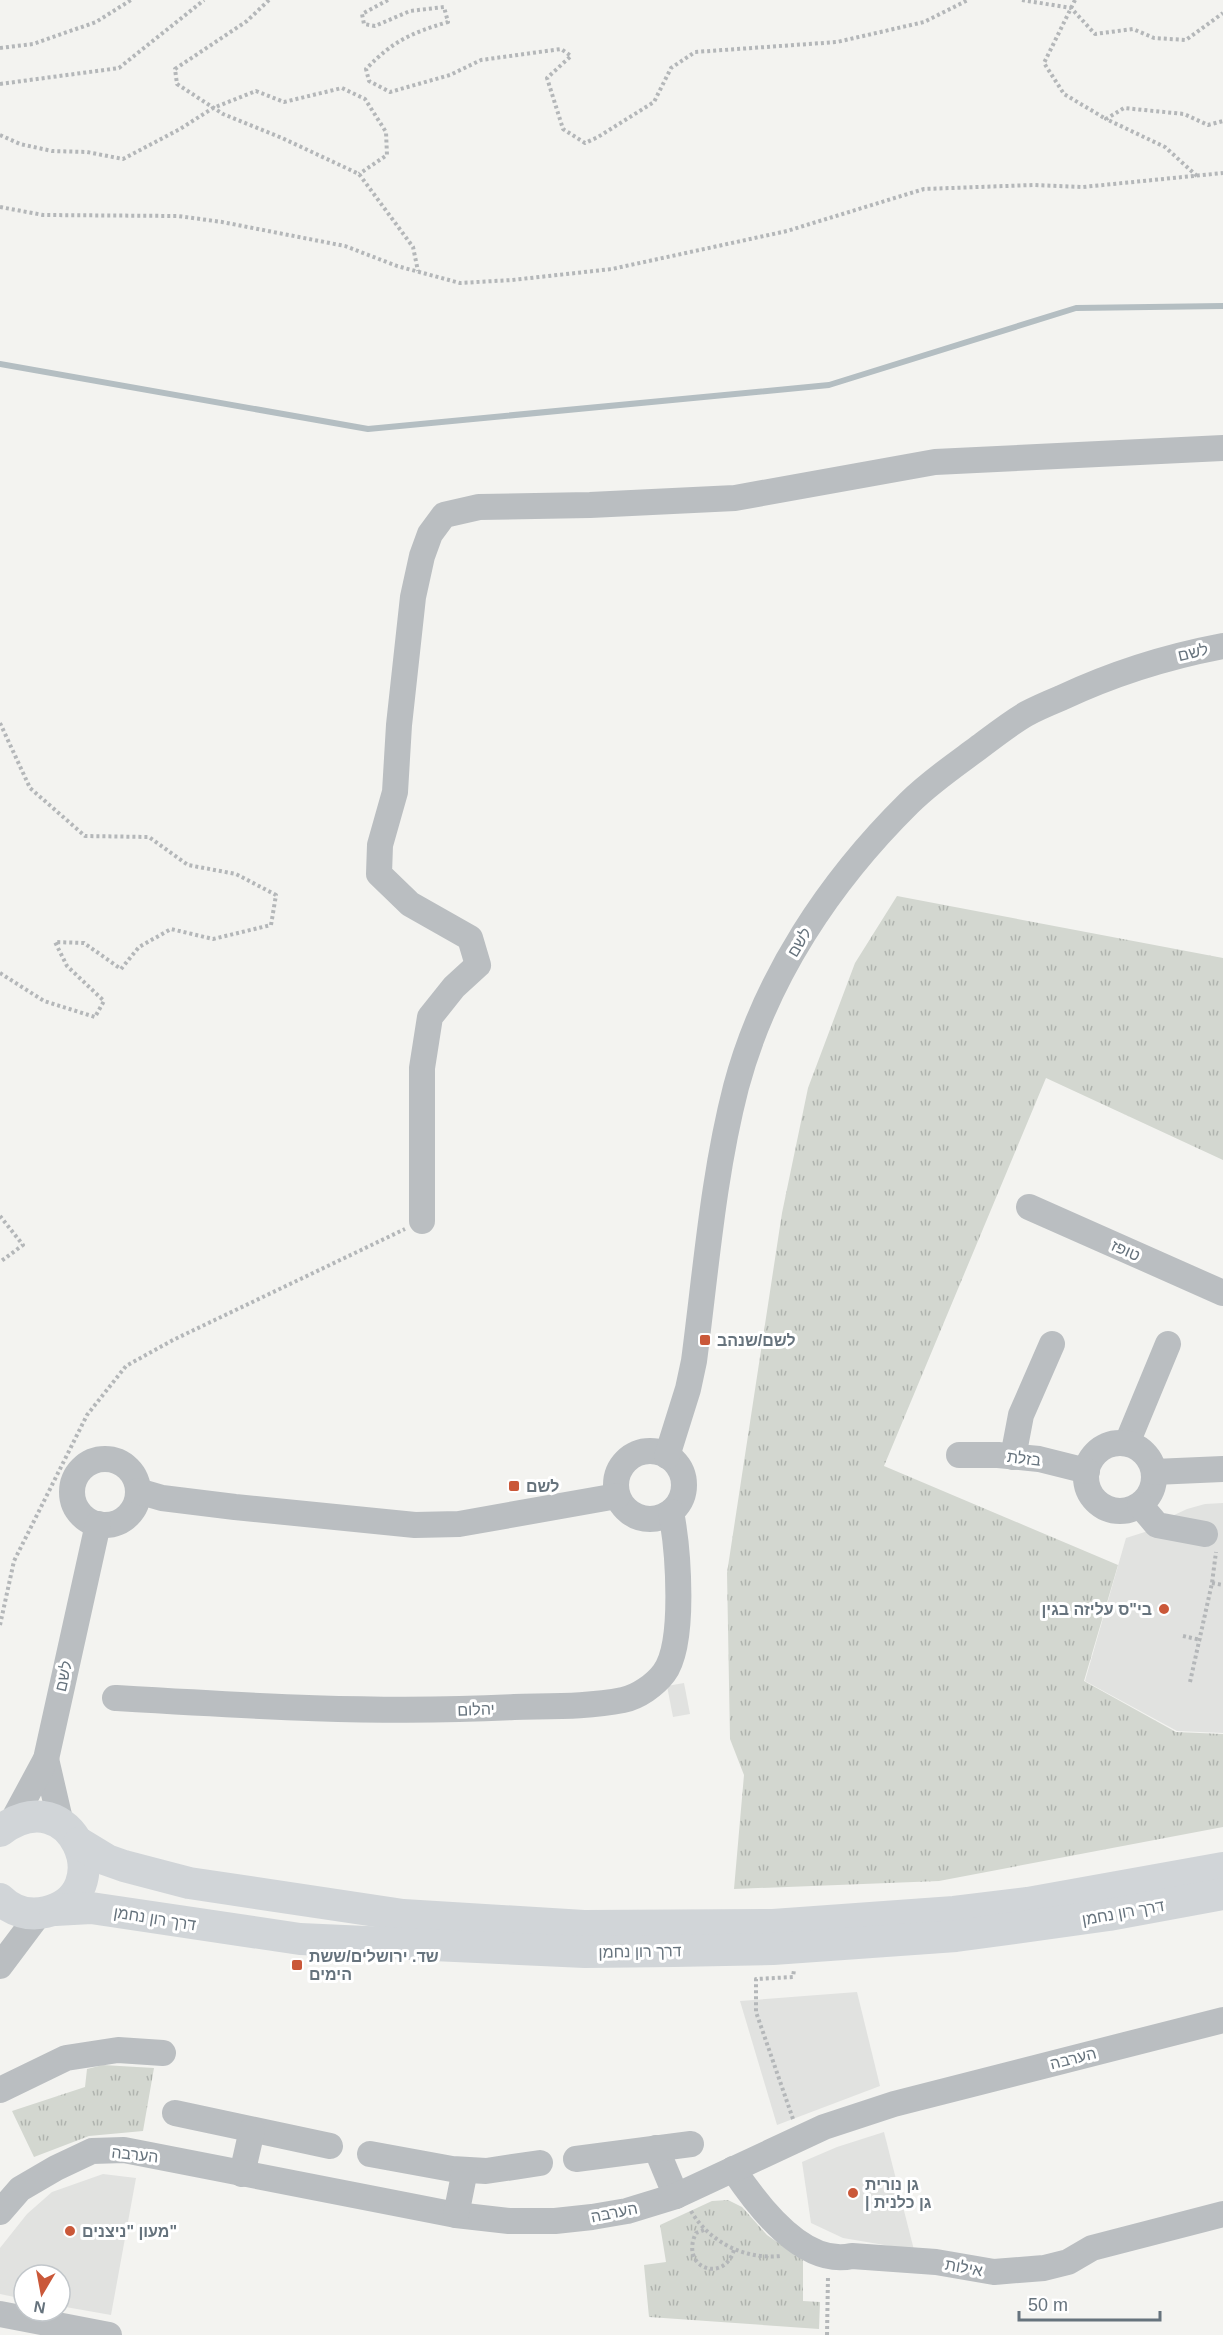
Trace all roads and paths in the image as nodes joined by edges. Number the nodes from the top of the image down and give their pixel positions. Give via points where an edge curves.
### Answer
1 (131, 0) edge
2 (204, 0) edge
3 (269, 0) edge
4 (388, 0) edge
5 (968, 0) edge
6 (1022, 0) edge
7 (1075, 0) edge
8 (1071, 8) junction
9 (1223, 13) edge
10 (0, 48) edge
11 (0, 84) edge
12 (213, 108) junction
13 (1106, 118) junction
14 (1223, 121) edge
15 (0, 135) edge
16 (1223, 173) edge
17 (359, 174) junction
18 (1197, 176) junction
19 (0, 207) edge
20 (419, 272) junction
21 (1223, 448) edge
22 (1223, 646) edge
23 (0, 723) edge
24 (0, 973) edge
25 (1029, 1207) dead end
26 (0, 1216) edge
27 (422, 1221) joint
28 (0, 1262) edge
29 (1223, 1293) edge
30 (1052, 1344) dead end
31 (1168, 1344) dead end
32 (1127, 1443) junction
33 (959, 1455) dead end
34 (667, 1456) junction
35 (1013, 1456) junction
36 (1223, 1469) edge
37 (1087, 1471) junction
38 (1154, 1472) junction
39 (138, 1491) junction
40 (617, 1496) junction
41 (1140, 1505) junction
42 (671, 1512) junction
43 (98, 1524) junction
44 (1212, 1538) joint
45 (1212, 1583) junction
46 (1223, 1585) edge
47 (0, 1625) edge
48 (1184, 1636) dead end
49 (1201, 1640) junction
50 (1190, 1682) dead end
51 (115, 1698) dead end
52 (47, 1762) junction
53 (6, 1827) edge
54 (70, 1833) junction
55 (1223, 1868) edge
56 (1223, 1894) edge
57 (0, 1899) edge
58 (47, 1912) junction
59 (794, 1964) dead end
60 (0, 1966) edge
61 (1223, 2020) edge
62 (163, 2053) dead end
63 (0, 2090) edge
64 (175, 2114) dead end
65 (797, 2128) dead end
66 (252, 2130) junction
67 (330, 2145) dead end
68 (691, 2145) dead end
69 (656, 2148) junction
70 (370, 2154) dead end
71 (576, 2159) dead end
72 (540, 2163) dead end
73 (733, 2169) junction
74 (465, 2170) junction
75 (242, 2174) junction
76 (682, 2202) junction
77 (0, 2212) edge
78 (1223, 2214) edge
79 (456, 2215) junction
80 (704, 2230) junction
81 (734, 2250) junction
82 (785, 2256) dead end
83 (828, 2266) dead end
84 (0, 2314) edge
85 (109, 2335) edge
86 (827, 2335) edge

1 - 10 path via 96,22 33,44
2 - 11 path via 120,68
3 - 12 path via 247,21 175,69 177,84
4 - 5 path via 362,14 364,24 375,26 410,11 444,7 448,22 416,31 383,52 366,69 369,81 390,92 450,75 482,60 561,50 571,56 547,78 563,129 585,143 654,102 671,68 695,52 837,42 924,22
6 - 8 path
7 - 8 path
8 - 9 path via 1095,34 1133,28 1154,39 1186,40
8 - 13 path via 1044,63 1064,94
12 - 15 path via 123,159 52,151
12 - 17 path
12 - 17 path via 256,92 284,102 342,88 365,99 386,132 387,155
13 - 14 path via 1124,108 1184,114 1208,125
13 - 18 path via 1165,147
16 - 18 path
17 - 20 path via 413,247
18 - 20 path via 1083,187 924,189 787,231 612,268 460,283
19 - 20 path via 43,215 178,216 222,222 345,246
21 - 27 street via 935,462 735,498 479,507 444,515 430,534 413,597 395,792 380,845 379,874 410,904 470,938 478,965 430,1017 422,1068
22 - 34 street, לשם via 1155,661 1103,678 997,732 910,802 855,861 818,910 775,986 737,1085 716,1187 694,1361
23 - 24 path via 30,788 85,836 149,837 188,865 236,874 276,895 271,925 213,939 171,929 138,946 122,969 84,943 55,942 67,966 104,1001 95,1017 44,1001
25 - 29 street, טופז
26 - 28 path via 23,1245
27 - 47 path via 126,1366 87,1415 14,1561
30 - 35 street via 1021,1415
31 - 32 street
32 - 37 street via 1113,1443 1100,1450 1091,1458
32 - 38 street via 1148,1456
33 - 35 street, בזלת
34 - 40 street via 643,1451 629,1458 617,1473
34 - 42 street via 684,1478 679,1503
35 - 37 street, בזלת
36 - 38 street
37 - 41 street via 1091,1494 1104,1507 1116,1511
38 - 41 street via 1151,1492
39 - 40 street via 162,1498 235,1507 415,1525 459,1524
39 - 43 street via 136,1504 128,1515 117,1523
39 - 43 street via 134,1476 117,1461 91,1462 80,1470 72,1494 76,1508
40 - 42 street via 631,1514 646,1520
41 - 44 street via 1157,1526
42 - 51 street, יהלום via 677,1566 675,1648 665,1672 647,1689 625,1700 359,1711
43 - 52 street, לשם
44 - 45 path
45 - 46 path
45 - 49 path
48 - 49 path
49 - 50 path
52 - 53 street, לשם
52 - 54 street, לשם
53 - 54 main road, דרך רון נחמן via 36,1816
54 - 55 main road, דרך רון נחמן via 107,1860 189,1883 402,1914 584,1926 773,1925 954,1912 1028,1903
54 - 58 main road via 84,1857 84,1872 68,1902
56 - 58 main road, דרך רון נחמן via 956,1936 773,1949 674,1951 585,1952 300,1939 92,1908
57 - 58 main road, דרך רון נחמן via 21,1912
58 - 60 street
59 - 65 path via 793,1977 756,1979 756,2012
61 - 73 street, הערבה via 894,2104 824,2127
62 - 63 street via 118,2050 66,2058
64 - 66 street
66 - 67 street
66 - 75 street
68 - 69 street
69 - 71 street
69 - 76 street
70 - 74 street
72 - 74 street
73 - 76 street, הערבה
73 - 78 street, אילות via 754,2202 777,2225 828,2257 840,2259 852,2256 924,2261 994,2272 1044,2268 1068,2262 1092,2248
74 - 79 street
75 - 77 street, הערבה via 124,2150 92,2151 20,2189
75 - 79 street, הערבה
76 - 79 street, הערבה via 555,2221
76 - 80 path
80 - 81 path
80 - 81 path via 696,2233 691,2246 699,2265 721,2267 728,2263
81 - 82 path
83 - 86 path
84 - 85 street

